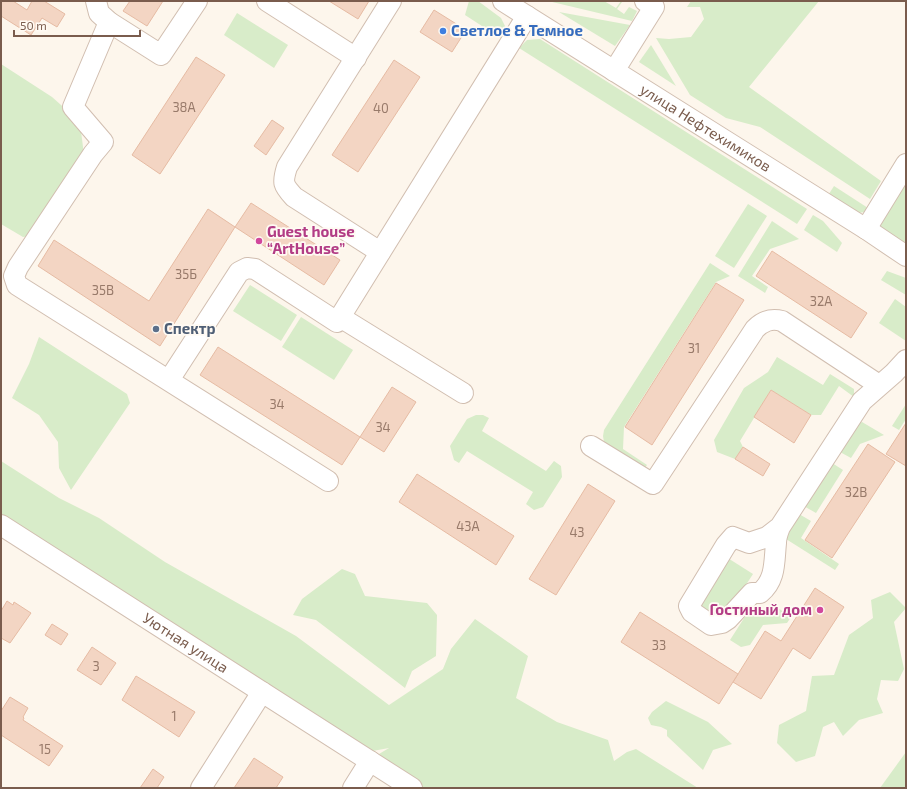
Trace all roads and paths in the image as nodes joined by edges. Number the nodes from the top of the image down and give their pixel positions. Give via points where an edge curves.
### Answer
1 (96, 1) edge
2 (198, 1) edge
3 (267, 1) edge
4 (391, 1) edge
5 (503, 1) edge
6 (645, 1) edge
7 (527, 16) junction
8 (109, 22) junction
9 (356, 58) junction
10 (614, 71) junction
11 (906, 164) edge
12 (866, 229) junction
13 (380, 252) junction
14 (906, 256) edge
15 (340, 317) junction
16 (906, 360) edge
17 (169, 380) junction
18 (879, 385) junction
19 (462, 393) dead end
20 (591, 446) dead end
21 (328, 481) dead end
22 (1, 525) edge
23 (780, 527) junction
24 (749, 543) junction
25 (775, 561) junction
26 (262, 692) junction
27 (370, 760) junction
28 (201, 788) edge
29 (353, 788) edge
30 (412, 788) edge

1 - 8 street via 99,13
2 - 8 street via 161,55
3 - 9 street
4 - 9 street
5 - 7 street, улица Нефтехимиков
6 - 10 street via 654,7
7 - 10 street, улица Нефтехимиков
7 - 13 street
8 - 17 street via 73,107 103,142 14,276 17,285
9 - 13 street via 287,167 283,179 285,187 294,197
10 - 12 street, улица Нефтехимиков
11 - 12 street
12 - 14 street, улица Нефтехимиков
13 - 15 street
15 - 17 street via 337,322 255,269 247,268 239,272
15 - 19 street
16 - 18 street
17 - 21 street
18 - 20 street via 782,321 774,319 762,323 755,329 653,484
18 - 23 street via 862,401
22 - 26 street, Уютная улица
23 - 24 street via 767,538
23 - 25 street
24 - 25 street via 769,552
24 - 25 street via 733,537 689,606 692,612 710,625 728,619 752,593 760,594 773,576
26 - 27 street, Уютная улица
26 - 28 street
27 - 29 street
27 - 30 street, Уютная улица

